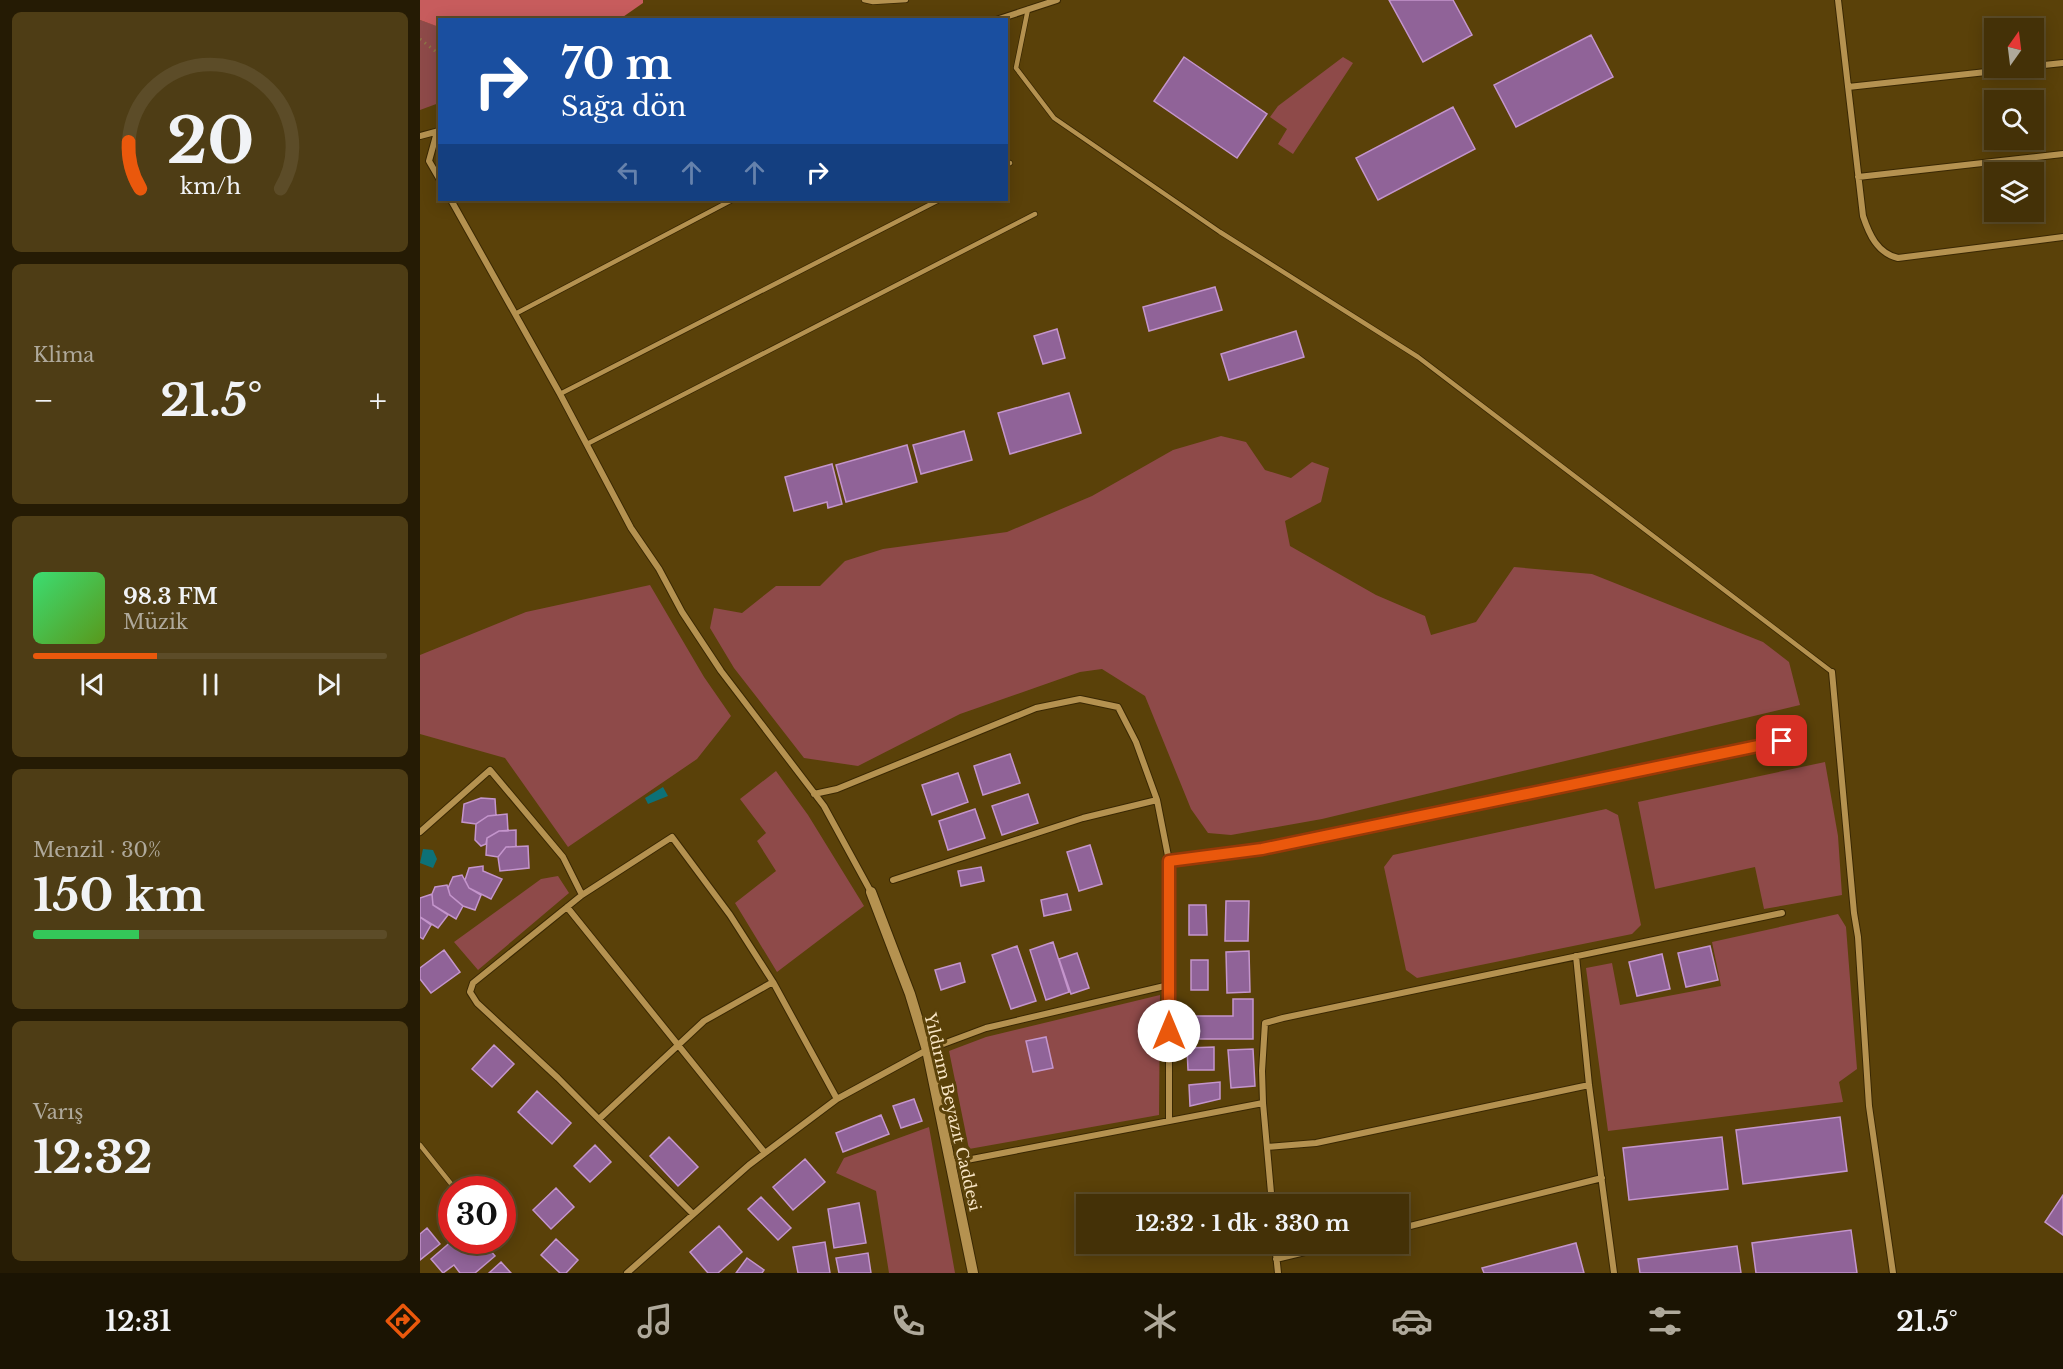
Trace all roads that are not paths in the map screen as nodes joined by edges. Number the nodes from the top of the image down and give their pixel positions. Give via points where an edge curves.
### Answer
1 (864, 0) edge
2 (906, 0) edge
3 (1057, 0) edge
4 (1838, 0) edge
5 (1028, 9) junction
6 (1002, 18) edge
7 (2063, 63) edge
8 (2044, 65) edge
9 (1984, 72) edge
10 (1848, 87) junction
11 (438, 131) edge
12 (420, 136) edge
13 (2063, 154) edge
14 (438, 177) edge
15 (1858, 177) junction
16 (452, 201) edge
17 (730, 201) edge
18 (937, 201) edge
19 (1035, 214) dead end
20 (2063, 237) edge
21 (515, 314) junction
22 (560, 394) junction
23 (587, 444) junction
24 (1833, 672) joint
25 (1782, 741) dead end
26 (814, 794) junction
27 (1157, 800) junction
28 (420, 832) edge
29 (1169, 861) junction
30 (893, 880) dead end
31 (871, 892) joint
32 (582, 895) junction
33 (567, 907) junction
34 (1782, 913) dead end
35 (1576, 956) junction
36 (773, 982) junction
37 (1169, 985) junction
38 (677, 1044) junction
39 (927, 1050) junction
40 (1589, 1085) junction
41 (837, 1099) junction
42 (1263, 1103) junction
43 (599, 1119) junction
44 (1169, 1122) junction
45 (420, 1145) edge
46 (1267, 1147) junction
47 (765, 1154) junction
48 (951, 1163) junction
49 (445, 1176) edge
50 (1602, 1178) junction
51 (1271, 1194) edge
52 (693, 1214) junction
53 (1409, 1226) edge
54 (1276, 1254) edge
55 (1297, 1254) edge
56 (1276, 1259) junction
57 (627, 1273) edge
58 (973, 1273) edge
59 (1278, 1273) edge
60 (1614, 1273) edge
61 (1893, 1273) edge

1 - 2 lane
3 - 5 street
4 - 10 street
5 - 6 street
5 - 24 lane via 1016,68 1054,118 1220,232 1418,357
7 - 8 street
9 - 10 street
10 - 15 street
11 - 12 street
11 - 14 street via 429,161
13 - 15 street
15 - 20 street via 1869,236 1888,256 1898,258
16 - 21 street
17 - 21 lane
18 - 22 lane
19 - 23 lane
21 - 22 street
22 - 23 street
23 - 26 street via 631,528 682,612 721,671
24 - 61 street via 1858,937 1869,1106
25 - 29 street via 1262,849
26 - 27 street via 837,789 1036,708 1080,699 1118,707 1136,742
26 - 31 street
27 - 29 street
27 - 30 street via 1083,818
28 - 32 street via 490,770 564,857
29 - 37 street
31 - 39 street, Yıldırım Beyazıt Caddesi
32 - 33 street
32 - 36 street via 672,837 730,915
33 - 38 street
33 - 43 street via 473,983 470,992
34 - 35 street
35 - 40 street
35 - 42 street via 1265,1023
36 - 38 street via 704,1022
36 - 41 street
37 - 39 street via 986,1028
37 - 44 street
38 - 43 street
38 - 47 street
39 - 41 street
39 - 48 street, Yıldırım Beyazıt Caddesi
40 - 46 street via 1316,1143
40 - 50 street
41 - 47 street
42 - 44 street
42 - 46 street
43 - 52 street
44 - 48 street
45 - 49 lane
46 - 51 street
47 - 52 street
48 - 58 street, Yıldırım Beyazıt Caddesi
50 - 53 street
50 - 60 street
52 - 57 street
54 - 56 street
55 - 56 street
56 - 59 street

